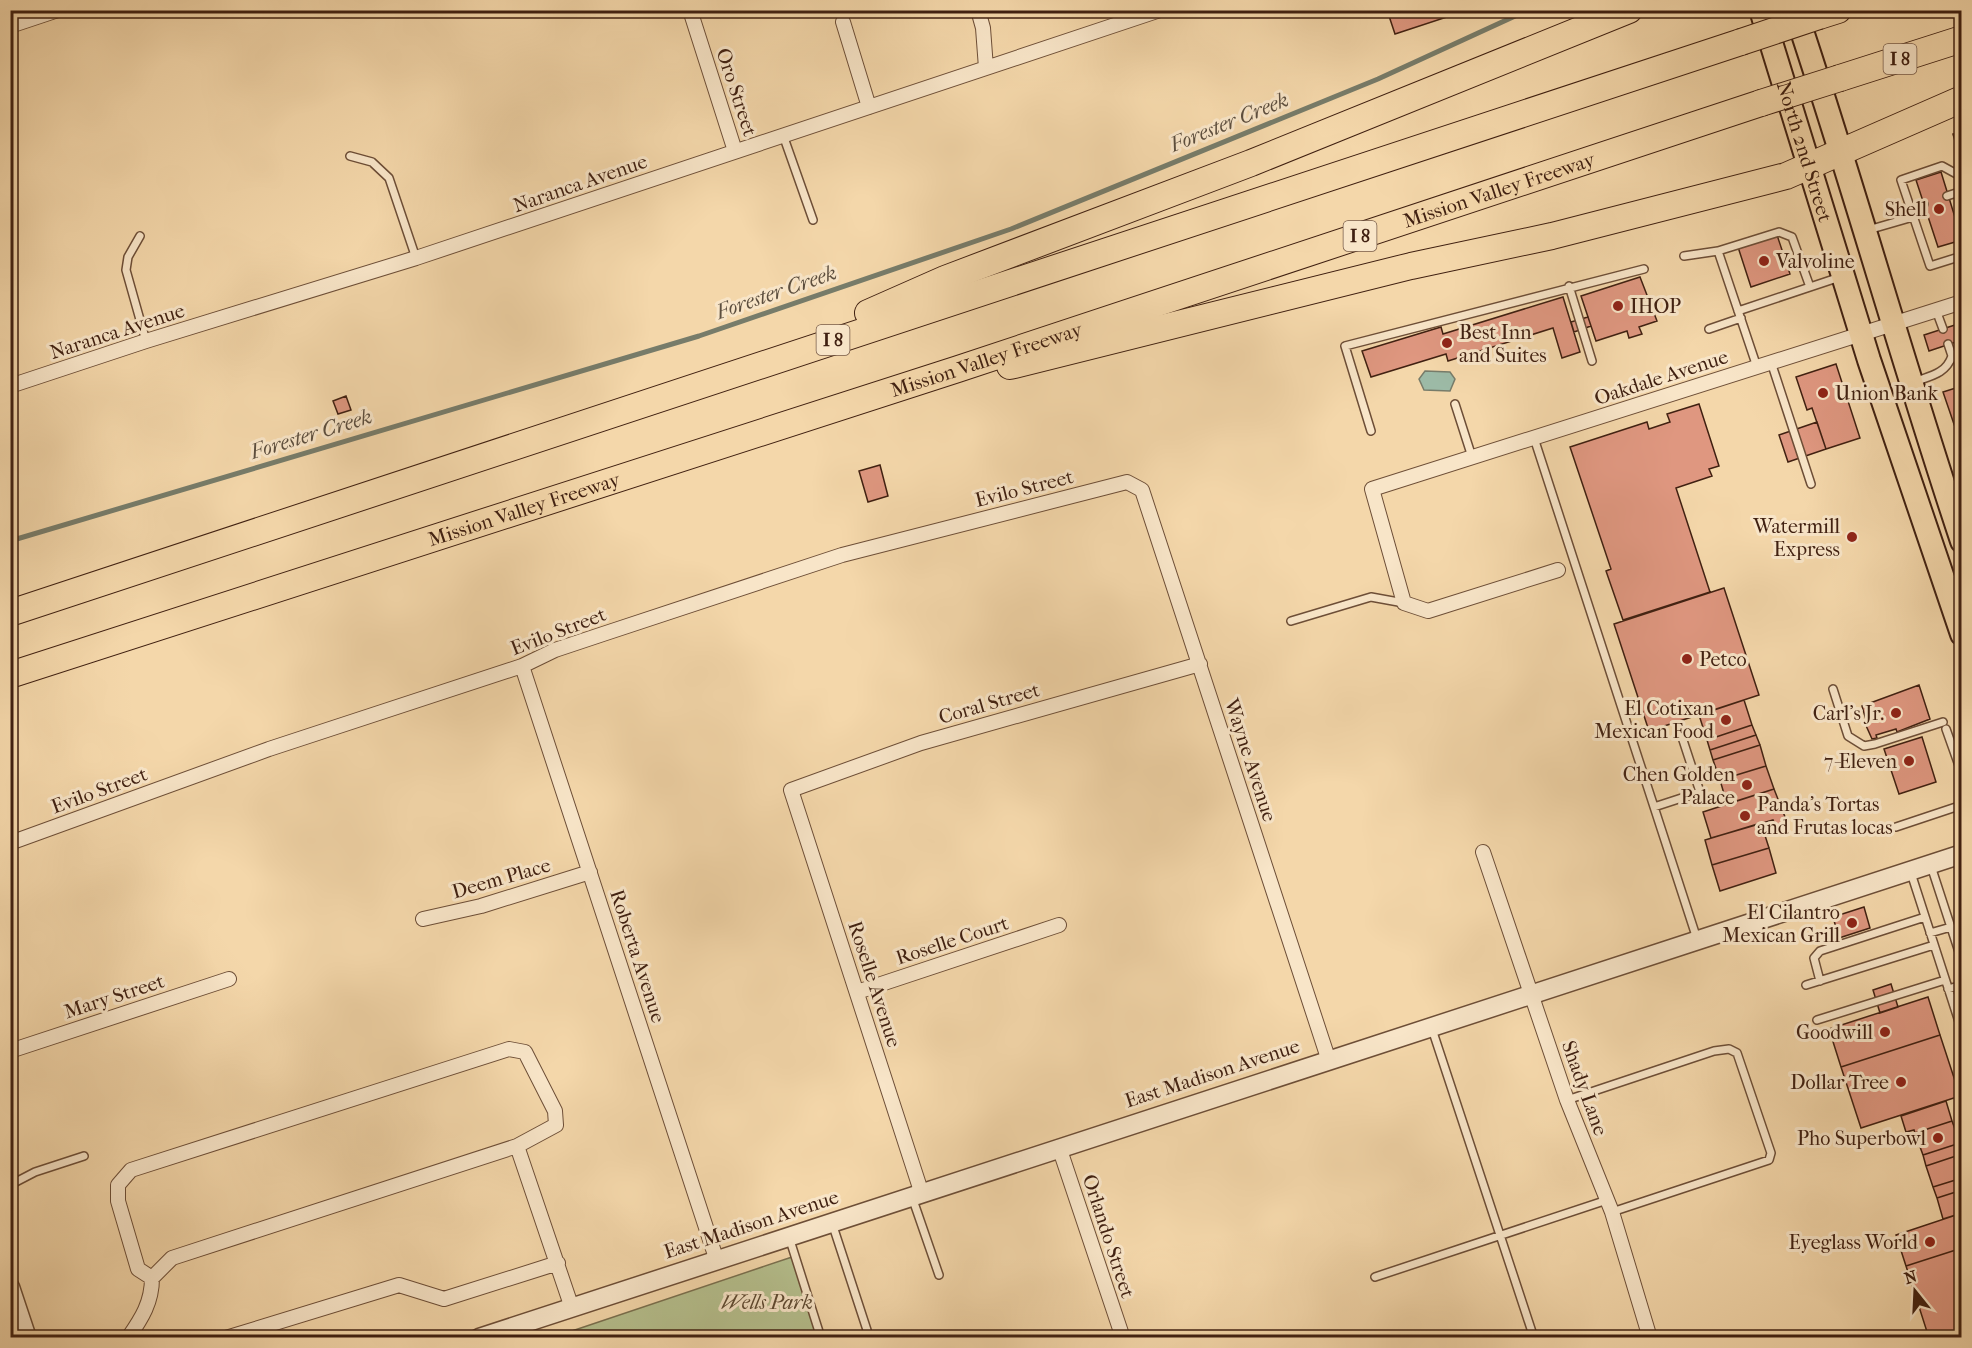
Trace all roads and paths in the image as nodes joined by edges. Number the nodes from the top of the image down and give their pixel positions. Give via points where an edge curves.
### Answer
1 (58, 10) edge
2 (690, 10) edge
3 (978, 10) edge
4 (1629, 10) edge
5 (1761, 10) edge
6 (1156, 11) edge
7 (1818, 12) edge
8 (843, 22) dead end
9 (10, 26) edge
10 (1962, 39) edge
11 (986, 68) junction
12 (1962, 99) edge
13 (870, 106) junction
14 (783, 135) junction
15 (1842, 150) junction
16 (735, 151) junction
17 (350, 156) dead end
18 (1807, 166) junction
19 (1962, 177) edge
20 (1962, 191) edge
21 (1947, 196) dead end
22 (1924, 204) dead end
23 (1910, 208) junction
24 (1912, 217) junction
25 (813, 220) dead end
26 (1866, 231) junction
27 (140, 236) dead end
28 (1718, 250) junction
29 (1684, 256) dead end
30 (1962, 256) edge
31 (416, 258) junction
32 (1644, 269) dead end
33 (1844, 276) junction
34 (1569, 286) junction
35 (1810, 287) junction
36 (1962, 302) edge
37 (1738, 310) junction
38 (1936, 310) junction
39 (1741, 318) junction
40 (1893, 323) junction
41 (1709, 329) dead end
42 (1943, 329) dead end
43 (1862, 333) junction
44 (146, 340) junction
45 (1948, 345) dead end
46 (1952, 356) junction
47 (1592, 360) dead end
48 (1962, 363) edge
49 (1764, 365) junction
50 (958, 369) junction
51 (726, 375) junction
52 (1912, 383) junction
53 (10, 386) edge
54 (1455, 404) dead end
55 (1371, 431) dead end
56 (1534, 438) junction
57 (1472, 457) junction
58 (1126, 482) joint
59 (1811, 484) dead end
60 (1962, 541) edge
61 (1558, 570) dead end
62 (1404, 603) junction
63 (10, 613) edge
64 (1291, 621) dead end
65 (1962, 634) edge
66 (1200, 664) junction
67 (522, 666) junction
68 (10, 675) edge
69 (1833, 689) dead end
70 (1680, 731) dead end
71 (1962, 774) edge
72 (791, 790) joint
73 (1962, 805) edge
74 (1654, 807) junction
75 (1896, 826) dead end
76 (10, 843) edge
77 (1483, 852) dead end
78 (1962, 854) edge
79 (1930, 864) junction
80 (1910, 870) junction
81 (590, 872) junction
82 (1925, 917) junction
83 (423, 919) dead end
84 (1059, 925) dead end
85 (1951, 927) junction
86 (1930, 933) junction
87 (1697, 939) junction
88 (1934, 945) junction
89 (1962, 951) edge
90 (229, 979) dead end
91 (1945, 980) junction
92 (1820, 981) junction
93 (1962, 985) edge
94 (1806, 986) dead end
95 (1948, 989) junction
96 (857, 992) junction
97 (1531, 995) junction
98 (1817, 1020) dead end
99 (1431, 1026) junction
100 (1962, 1031) edge
101 (10, 1051) edge
102 (1328, 1058) junction
103 (1567, 1100) junction
104 (517, 1146) junction
105 (1059, 1147) junction
106 (84, 1156) dead end
107 (10, 1185) edge
108 (916, 1193) junction
109 (1609, 1206) junction
110 (831, 1221) junction
111 (788, 1235) junction
112 (1500, 1236) junction
113 (716, 1258) junction
114 (558, 1263) junction
115 (939, 1275) dead end
116 (1374, 1277) dead end
117 (152, 1278) junction
118 (10, 1287) edge
119 (572, 1308) junction
120 (867, 1329) dead end
121 (27, 1338) edge
122 (129, 1338) edge
123 (226, 1338) edge
124 (478, 1338) edge
125 (821, 1338) edge
126 (1123, 1338) edge
127 (1534, 1338) edge
128 (1650, 1338) edge

1 - 9 street
2 - 16 street, Oro Street
3 - 11 street
4 - 51 highway via 1251,163 945,279
5 - 18 main road, North 2nd Street
6 - 11 street, Naranca Avenue
7 - 15 main road, North 2nd Street
7 - 51 highway, I 8, bridge via 1741,42
8 - 13 street
10 - 50 highway, Mission Valley Freeway / I 8, bridge
11 - 13 street, Naranca Avenue
12 - 15 highway
13 - 14 street, Naranca Avenue
14 - 16 street, Naranca Avenue
14 - 25 lane
15 - 18 highway
15 - 26 main road, North 2nd Street
16 - 31 street, Naranca Avenue
17 - 31 lane via 372,162 390,178
18 - 33 main road, North 2nd Street
18 - 50 highway via 1786,176 1563,233 1411,266 1020,366
19 - 23 lane via 1942,166 1902,180
20 - 21 lane
22 - 23 lane
23 - 24 lane
24 - 26 lane
24 - 30 lane via 1930,266
26 - 40 main road, North 2nd Street
27 - 44 lane via 128,257 126,270
28 - 29 lane
28 - 35 lane via 1779,232 1786,234 1792,237
28 - 37 lane
31 - 44 street, Naranca Avenue
32 - 34 lane via 1605,281
33 - 35 lane
33 - 43 main road, North 2nd Street
34 - 47 lane
34 - 55 lane via 1345,346
35 - 37 lane
36 - 38 street, Oakdale Avenue
37 - 39 lane
38 - 40 street, Oakdale Avenue
38 - 42 lane
39 - 41 lane
39 - 49 lane
40 - 43 street, Oakdale Avenue
40 - 52 main road, North 2nd Street
43 - 49 street, Oakdale Avenue
43 - 65 main road, North 2nd Street
44 - 53 street, Naranca Avenue
45 - 46 lane
46 - 48 lane
46 - 52 lane via 1939,373
49 - 56 street, Oakdale Avenue
49 - 59 lane
50 - 68 highway, Mission Valley Freeway / I 8
51 - 63 highway, I 8
52 - 60 main road, North 2nd Street
54 - 57 lane
56 - 57 street, Oakdale Avenue
56 - 74 lane
57 - 62 street, Oakdale Avenue via 1372,489
58 - 66 street, Wayne Avenue via 1142,489
58 - 67 street, Evilo Street via 842,555 555,650
61 - 62 street via 1428,611
62 - 64 lane via 1371,597
66 - 72 street, Coral Street via 921,743
66 - 102 street, Wayne Avenue
67 - 76 street, Evilo Street via 269,749
67 - 81 street, Roberta Avenue
69 - 71 lane via 1848,736 1864,746 1945,725
70 - 74 lane via 1700,792
72 - 96 street, Roselle Avenue
73 - 75 lane
74 - 87 lane
77 - 97 street, Shady Lane
78 - 79 street, East Madison Avenue
79 - 80 street, East Madison Avenue
79 - 85 lane
80 - 82 lane
80 - 87 street, East Madison Avenue
81 - 83 street, Deem Place via 481,906
81 - 113 street, Roberta Avenue
82 - 86 lane
82 - 92 lane via 1820,951 1814,963
84 - 96 street, Roselle Court
85 - 86 lane
85 - 89 lane via 1959,952
86 - 88 lane
87 - 97 street, East Madison Avenue
88 - 91 lane
88 - 92 lane
90 - 101 street, Mary Street
91 - 95 lane
91 - 98 lane
92 - 94 lane
93 - 95 lane
95 - 100 lane
96 - 108 street, Roselle Avenue
97 - 99 street, East Madison Avenue
97 - 103 street, Shady Lane
99 - 102 street, East Madison Avenue
99 - 112 lane
102 - 105 street, East Madison Avenue
103 - 109 street, Shady Lane
103 - 109 lane via 1714,1051 1729,1049 1737,1053 1771,1153 1769,1160
104 - 114 street
104 - 117 street via 172,1258
104 - 117 street via 556,1125 555,1111 525,1052 509,1048 131,1170 118,1185 118,1201 138,1269
105 - 108 street, East Madison Avenue
105 - 126 street, Orlando Street
106 - 107 lane
108 - 110 street, East Madison Avenue
108 - 115 lane
109 - 112 lane
109 - 128 street, Shady Lane
110 - 111 street, East Madison Avenue
110 - 120 lane
111 - 113 street, East Madison Avenue
111 - 125 lane
112 - 116 lane
112 - 127 lane
113 - 119 street, East Madison Avenue
114 - 119 street
114 - 123 street via 444,1299 399,1286
117 - 122 street via 147,1310
118 - 121 street
119 - 124 street, East Madison Avenue

